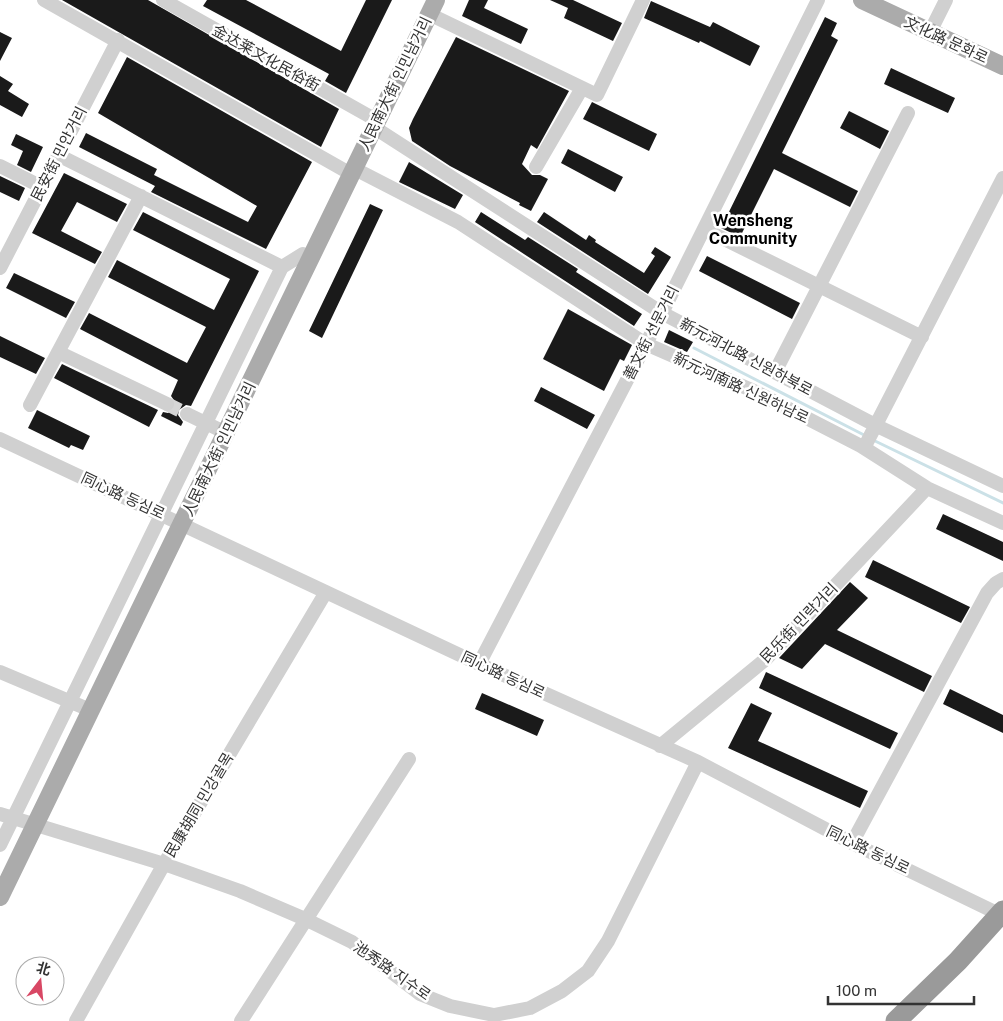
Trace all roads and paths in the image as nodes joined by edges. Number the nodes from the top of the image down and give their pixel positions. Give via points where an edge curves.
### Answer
1 (44, 0) edge
2 (162, 0) edge
3 (643, 0) edge
4 (818, 0) edge
5 (862, 0) edge
6 (946, 0) edge
7 (430, 5) edge
8 (930, 32) junction
9 (118, 40) junction
10 (1003, 66) edge
11 (582, 88) junction
12 (908, 114) dead end
13 (372, 122) junction
14 (58, 155) junction
15 (0, 166) edge
16 (536, 167) dead end
17 (349, 169) junction
18 (1003, 178) edge
19 (42, 187) junction
20 (141, 196) junction
21 (704, 230) junction
22 (303, 254) junction
23 (282, 267) junction
24 (0, 268) edge
25 (819, 286) junction
26 (662, 313) junction
27 (922, 337) junction
28 (646, 344) junction
29 (58, 352) junction
30 (775, 372) junction
31 (30, 404) dead end
32 (167, 404) tunnel mouth
33 (187, 414) tunnel mouth
34 (212, 426) junction
35 (870, 437) junction
36 (0, 439) edge
37 (1003, 486) edge
38 (927, 488) junction
39 (173, 520) junction
40 (1003, 523) edge
41 (1003, 579) edge
42 (326, 592) junction
43 (479, 664) junction
44 (0, 672) edge
45 (77, 704) junction
46 (660, 746) junction
47 (410, 759) dead end
48 (698, 762) junction
49 (19, 820) edge
50 (852, 843) junction
51 (0, 844) edge
52 (164, 864) junction
53 (0, 874) edge
54 (0, 897) edge
55 (1002, 914) edge
56 (305, 919) junction
57 (76, 1021) edge
58 (240, 1021) edge
59 (896, 1021) edge

1 - 9 street, 新元河南路 신원하남로
2 - 13 street, 金达莱文化民俗街
3 - 11 street via 597,95
4 - 21 street, 善文街 선문거리
5 - 8 main road, 文化路 문화로
6 - 8 street
7 - 11 street
7 - 13 main road, 人民南大街 인민남거리
8 - 10 main road, 文化路 문화로
9 - 14 street, 民安街 민안거리
9 - 17 street, 新元河南路 신원하남로
11 - 16 street
12 - 25 street
13 - 17 main road, 人民南大街 인민남거리
13 - 26 street, 新元河北路 신원하북로
14 - 19 street, 民安街 민안거리
14 - 20 street
15 - 19 street
17 - 22 main road, 人民南大街 인민남거리
17 - 28 street, 新元河南路 신원하남로 via 458,222
17 - 39 main road, 人民南大街 인민남거리
18 - 27 street
19 - 24 street, 民安街 민안거리
20 - 23 street
20 - 29 street
21 - 25 street
21 - 26 street, 善文街 선문거리
22 - 23 street
22 - 34 main road, 人民南大街 인민남거리
23 - 34 street, 人民南大街 인민남거리
25 - 27 street
25 - 30 street
26 - 28 street, 善文街 선문거리
26 - 30 street, 新元河北路 신원하북로
27 - 35 street
28 - 35 street, 新元河南路 신원하남로
28 - 43 street, 善文街 선문거리
29 - 31 street
29 - 32 street
30 - 35 street, 新元河北路 신원하북로
33 - 34 street
34 - 39 main road, 人民南大街 인민남거리
35 - 37 street, 新元河北路 신원하북로
35 - 38 street, 新元河南路 신원하남로
36 - 39 street, 同心路 동심로
38 - 40 street, 新元河南路 신원하남로
38 - 46 street, 民乐街 민락거리 via 766,659
39 - 42 street, 同心路 동심로
39 - 45 main road, 人民南大街 인민남거리
39 - 49 main road, 人民南大街 인민남거리
41 - 50 street via 987,593
42 - 43 street, 同心路 동심로
42 - 52 street, 民康胡同 민강골목
43 - 46 street, 同心路 동심로
44 - 45 street
45 - 49 main road, 人民南大街 인민남거리
46 - 48 street, 同心路 동심로
47 - 56 street
48 - 50 street, 同心路 동심로
48 - 56 street, 池秀路 지수로 via 608,941 588,971 562,992 530,1008 494,1015 450,1006 420,994 352,942
49 - 51 street, 人民南大街 인민남거리
49 - 52 street, 池秀路 지수로
49 - 53 main road, 人民南大街 인민남거리
49 - 54 main road, 人民南大街 인민남거리
50 - 55 street, 同心路 동심로
52 - 56 street, 池秀路 지수로
52 - 57 street, 民康胡同 민강골목
55 - 59 highway
56 - 58 street

